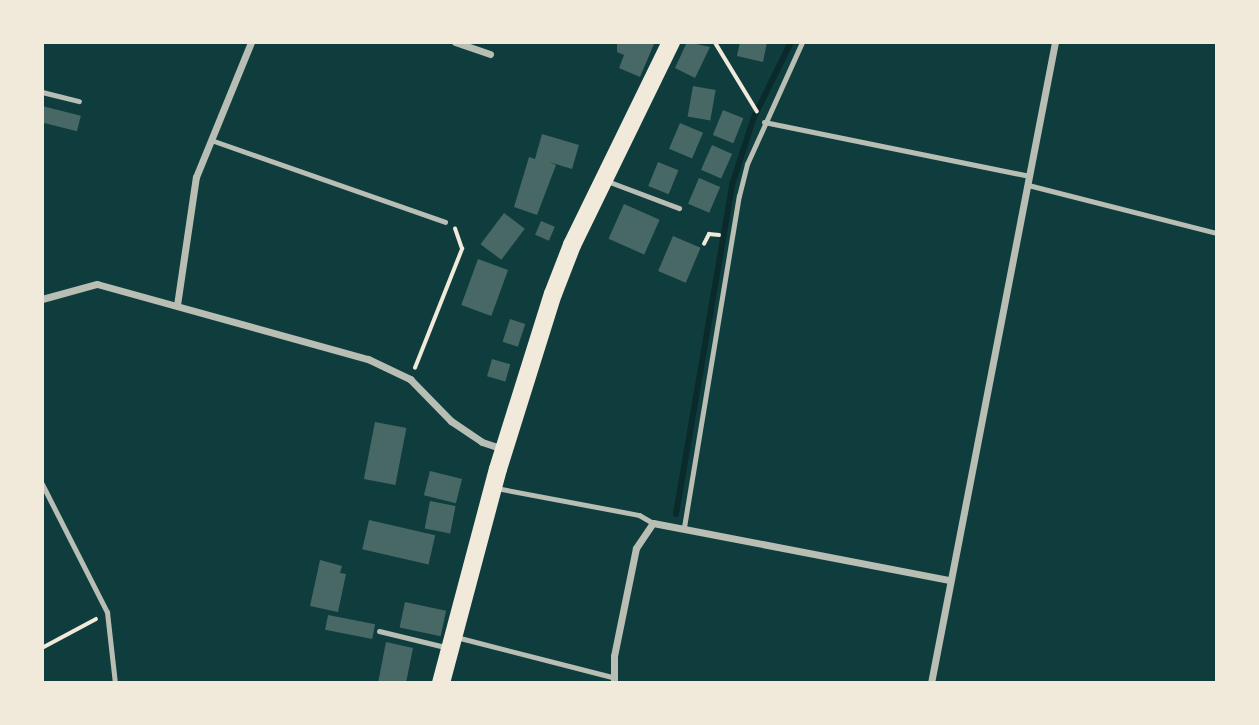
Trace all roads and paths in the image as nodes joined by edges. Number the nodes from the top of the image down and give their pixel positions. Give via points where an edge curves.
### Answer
1 (251, 42) edge
2 (455, 42) edge
3 (671, 42) edge
4 (715, 42) edge
5 (802, 42) edge
6 (1055, 42) edge
7 (491, 54) dead end
8 (42, 92) edge
9 (79, 101) dead end
10 (752, 108) dead end
11 (764, 122) junction
12 (211, 140) junction
13 (1030, 176) junction
14 (604, 180) junction
15 (1028, 185) junction
16 (679, 208) dead end
17 (444, 222) joint
18 (1217, 233) edge
19 (718, 234) dead end
20 (704, 244) dead end
21 (42, 299) edge
22 (177, 305) junction
23 (410, 379) junction
24 (504, 450) junction
25 (42, 484) edge
26 (493, 487) junction
27 (653, 523) junction
28 (684, 527) junction
29 (950, 580) junction
30 (107, 612) junction
31 (379, 631) dead end
32 (454, 643) junction
33 (42, 648) edge
34 (613, 680) edge
35 (115, 683) edge
36 (441, 683) edge
37 (931, 683) edge

1 - 12 street
2 - 7 street
3 - 14 main road
4 - 10 path
5 - 11 lane
6 - 13 street
8 - 9 lane
11 - 13 lane
11 - 28 lane via 739,196
12 - 17 lane
12 - 22 street via 195,177
13 - 15 street
14 - 16 lane
14 - 24 main road via 553,294
15 - 18 lane
15 - 29 street
17 - 23 path via 456,230 462,248 438,319
19 - 20 path via 709,234
21 - 22 street via 97,284
22 - 23 street via 368,359
23 - 24 street via 451,421 482,442
24 - 26 main road
25 - 30 lane
26 - 27 lane via 639,515
26 - 32 main road
27 - 28 street
27 - 34 street via 636,548
28 - 29 street
29 - 37 street
30 - 33 path
30 - 35 lane
31 - 32 lane
32 - 34 lane
32 - 36 main road

